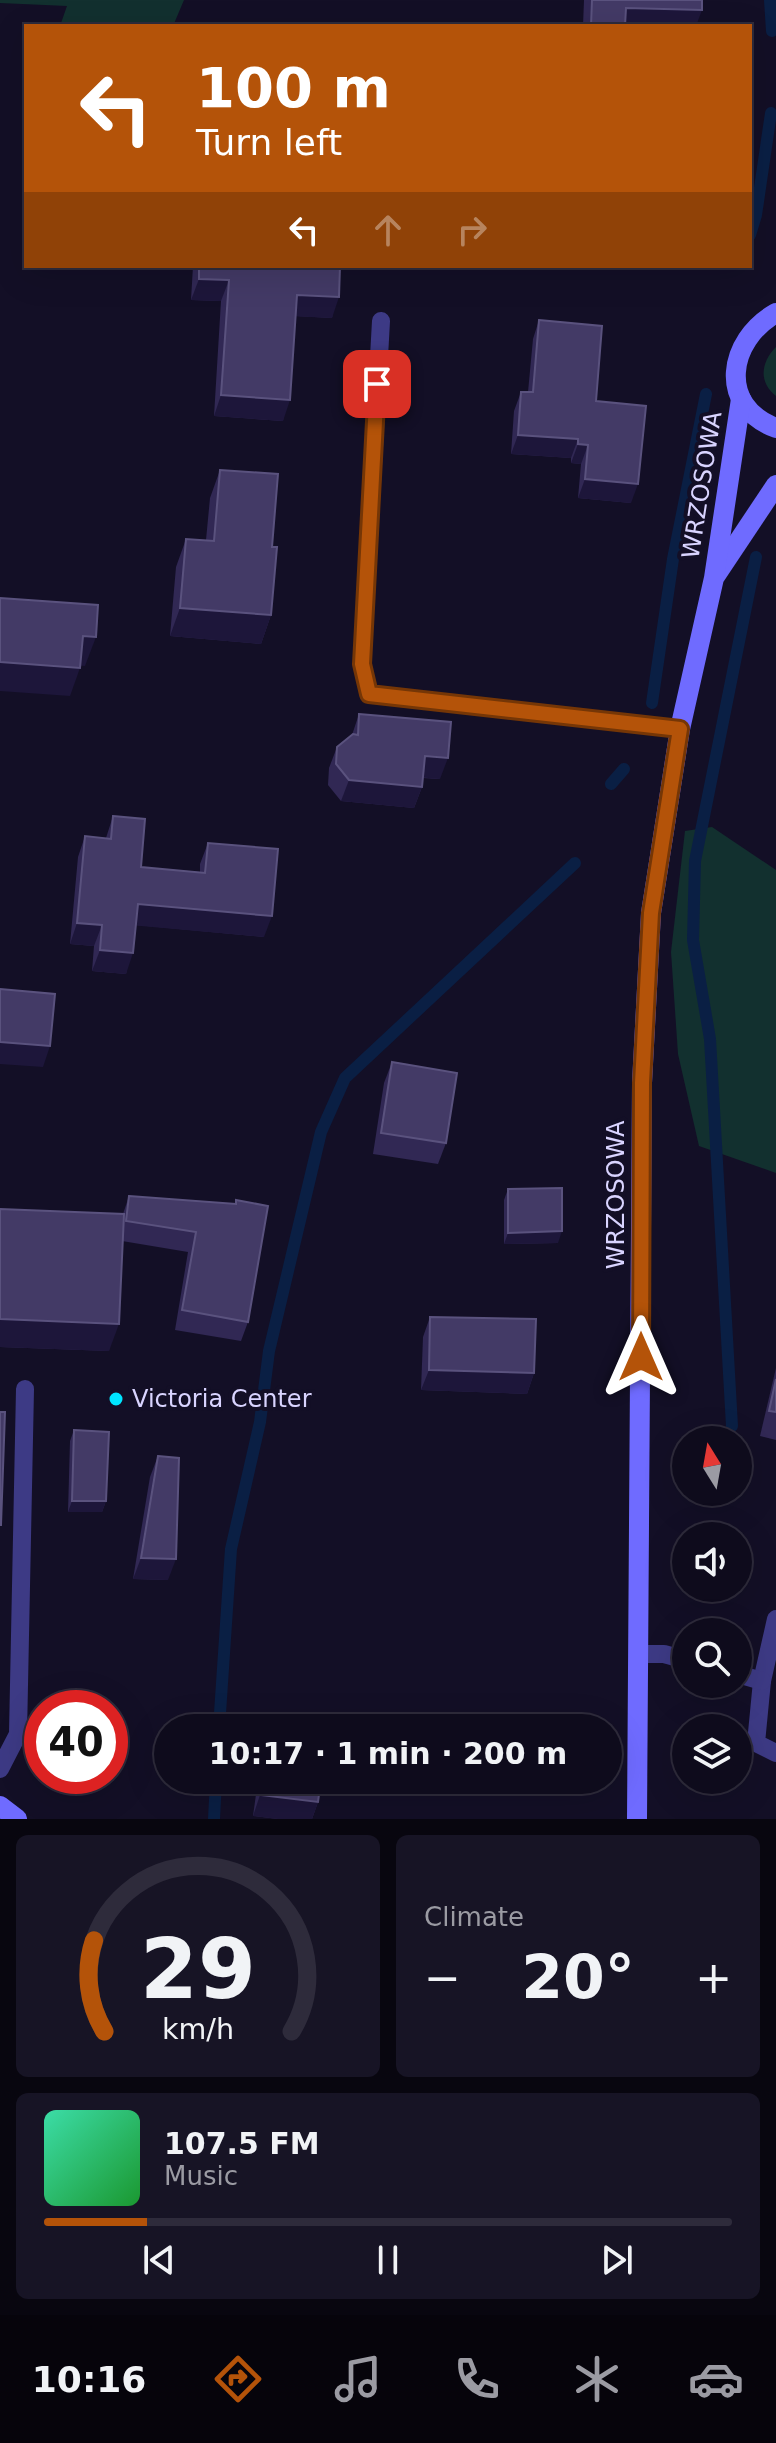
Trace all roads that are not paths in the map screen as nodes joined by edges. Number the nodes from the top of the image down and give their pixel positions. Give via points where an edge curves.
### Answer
1 (776, 313) edge
2 (381, 321) dead end
3 (741, 399) junction
4 (776, 428) edge
5 (776, 485) edge
6 (714, 578) junction
7 (680, 729) junction
8 (25, 1389) dead end
9 (776, 1619) edge
10 (638, 1654) junction
11 (672, 1656) edge
12 (752, 1678) edge
13 (762, 1681) junction
14 (776, 1753) edge
15 (0, 1769) edge
16 (0, 1806) edge
17 (17, 1819) edge
18 (637, 1819) edge

1 - 3 street, WRZOSOWA via 758,323 740,348 735,379
2 - 7 lane via 362,664 369,694
3 - 4 street
3 - 6 street, WRZOSOWA
5 - 6 street, WRZOSOWA
6 - 7 street, WRZOSOWA
7 - 10 street, WRZOSOWA via 651,913 643,1068
8 - 15 lane via 18,1734
9 - 13 lane
10 - 11 lane
10 - 18 street, WRZOSOWA
12 - 13 lane
13 - 14 lane via 756,1743
16 - 17 street

